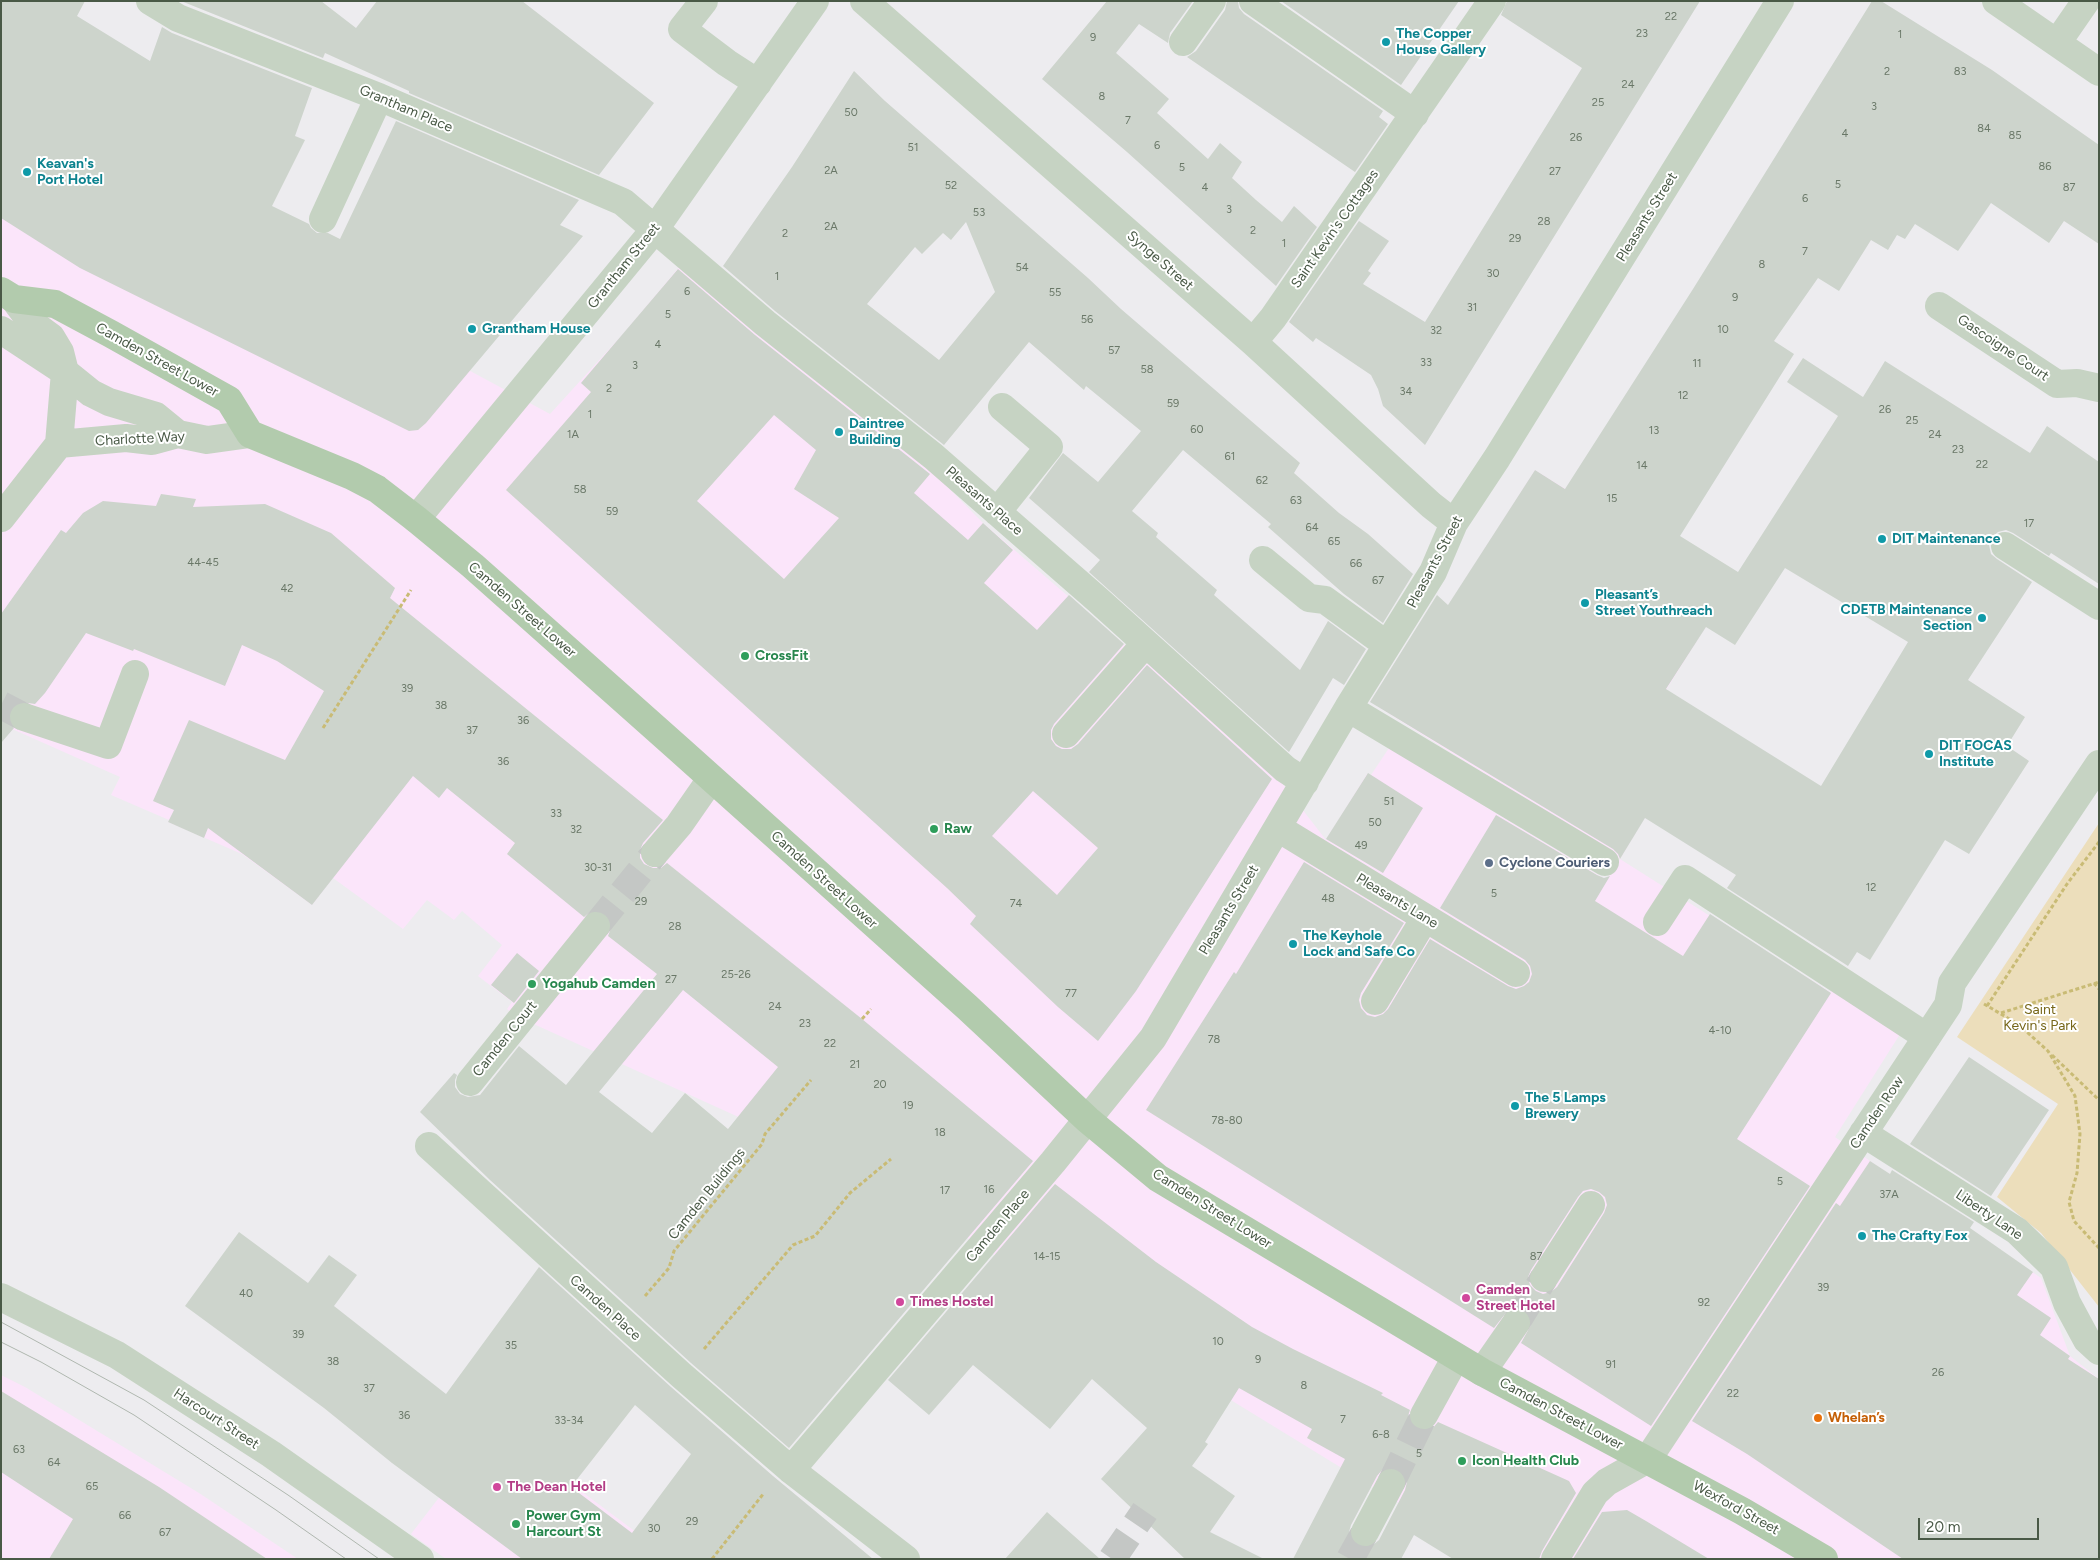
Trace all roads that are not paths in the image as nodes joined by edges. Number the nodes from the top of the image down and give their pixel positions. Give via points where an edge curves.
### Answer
1 (150, 1) edge
2 (704, 1) edge
3 (815, 1) edge
4 (864, 1) edge
5 (1212, 1) edge
6 (1253, 1) edge
7 (1492, 1) edge
8 (1780, 1) edge
9 (1996, 1) edge
10 (2086, 1) edge
11 (1183, 42) dead end
12 (2057, 43) junction
13 (2099, 72) edge
14 (758, 83) junction
15 (380, 97) junction
16 (1415, 114) junction
17 (323, 219) dead end
18 (655, 229) junction
19 (8, 295) edge
20 (1939, 306) dead end
21 (1, 330) edge
22 (1253, 342) junction
23 (65, 372) junction
24 (2099, 388) edge
25 (1002, 407) dead end
26 (178, 434) junction
27 (250, 434) junction
28 (59, 444) junction
29 (997, 512) junction
30 (1, 518) edge
31 (416, 519) junction
32 (1454, 523) junction
33 (2006, 546) dead end
34 (1263, 560) dead end
35 (2099, 606) edge
36 (1145, 644) junction
37 (1386, 645) junction
38 (135, 674) dead end
39 (1348, 708) junction
40 (24, 717) tunnel mouth
41 (1066, 734) dead end
42 (2099, 764) edge
43 (711, 778) junction
44 (1305, 782) junction
45 (1278, 828) junction
46 (655, 853) tunnel mouth
47 (1605, 862) dead end
48 (1425, 918) junction
49 (1657, 922) dead end
50 (596, 926) tunnel mouth
51 (1516, 973) dead end
52 (1376, 1001) dead end
53 (1927, 1038) junction
54 (470, 1082) dead end
55 (1088, 1120) junction
56 (1864, 1133) junction
57 (429, 1146) dead end
58 (1591, 1205) dead end
59 (1544, 1278) tunnel mouth
60 (1, 1297) edge
61 (1516, 1323) tunnel mouth
62 (2099, 1351) edge
63 (1456, 1357) junction
64 (1482, 1372) junction
65 (1424, 1415) tunnel mouth
66 (1648, 1459) junction
67 (788, 1467) junction
68 (1391, 1483) tunnel mouth
69 (1365, 1532) tunnel mouth
70 (916, 1554) edge
71 (420, 1559) edge
72 (1555, 1559) edge
73 (1824, 1559) edge

1 - 15 street, Grantham Place via 178,18
2 - 14 street via 682,29
3 - 14 street, Grantham Street
4 - 22 street, Synge Street
5 - 11 street
6 - 16 street
7 - 16 street, Saint Kevin's Cottages
8 - 32 street, Pleasants Street
9 - 12 street
10 - 12 street
12 - 13 street
14 - 18 street, Grantham Street
15 - 17 street
15 - 18 street, Grantham Place via 623,202
16 - 22 street, Saint Kevin's Cottages
18 - 29 street, Pleasants Place
18 - 31 street, Grantham Street
19 - 23 street via 32,323 51,337 60,352
19 - 27 main road, Camden Street Lower via 55,304 229,400
20 - 24 street, Gascoigne Court via 2057,384 2077,383
21 - 23 street
22 - 32 street, Synge Street
23 - 26 street via 91,393 156,416
23 - 28 street
25 - 29 street via 1049,447
26 - 27 street, Charlotte Way via 207,440
26 - 28 street, Charlotte Way via 152,441 126,438
27 - 31 main road, Camden Street Lower via 352,476 377,489
28 - 30 street
29 - 36 street, Pleasants Place
31 - 43 main road, Camden Street Lower
32 - 37 street, Pleasants Street via 1433,572
33 - 35 street
34 - 37 street via 1309,598 1325,600
36 - 41 street
36 - 44 street, Pleasants Place via 1285,769
37 - 39 street, Pleasants Street
38 - 40 street via 108,744
39 - 44 street, Pleasants Street
39 - 47 street
42 - 53 street, Camden Row via 1952,983 1948,1005
43 - 46 street
43 - 55 main road, Camden Street Lower
44 - 45 street, Pleasants Street
45 - 48 street, Pleasants Lane
45 - 55 street, Pleasants Street via 1153,1038
48 - 51 street, Pleasants Lane
48 - 52 street
49 - 53 street via 1685,879
50 - 54 street, Camden Court
53 - 56 street, Camden Row
55 - 63 main road, Camden Street Lower via 1158,1178
55 - 67 street, Camden Place
56 - 62 street, Liberty Lane via 2017,1231 2054,1267 2067,1303 2087,1340
56 - 66 street, Camden Row
57 - 67 street, Camden Place via 622,1324
58 - 59 street
60 - 71 street, Harcourt Street via 117,1355 271,1454
61 - 64 street
63 - 64 main road, Camden Street Lower
63 - 65 street
64 - 66 main road, Camden Street Lower
66 - 72 street via 1607,1482 1596,1493
66 - 73 main road, Wexford Street
67 - 70 street, Camden Place
68 - 69 street

